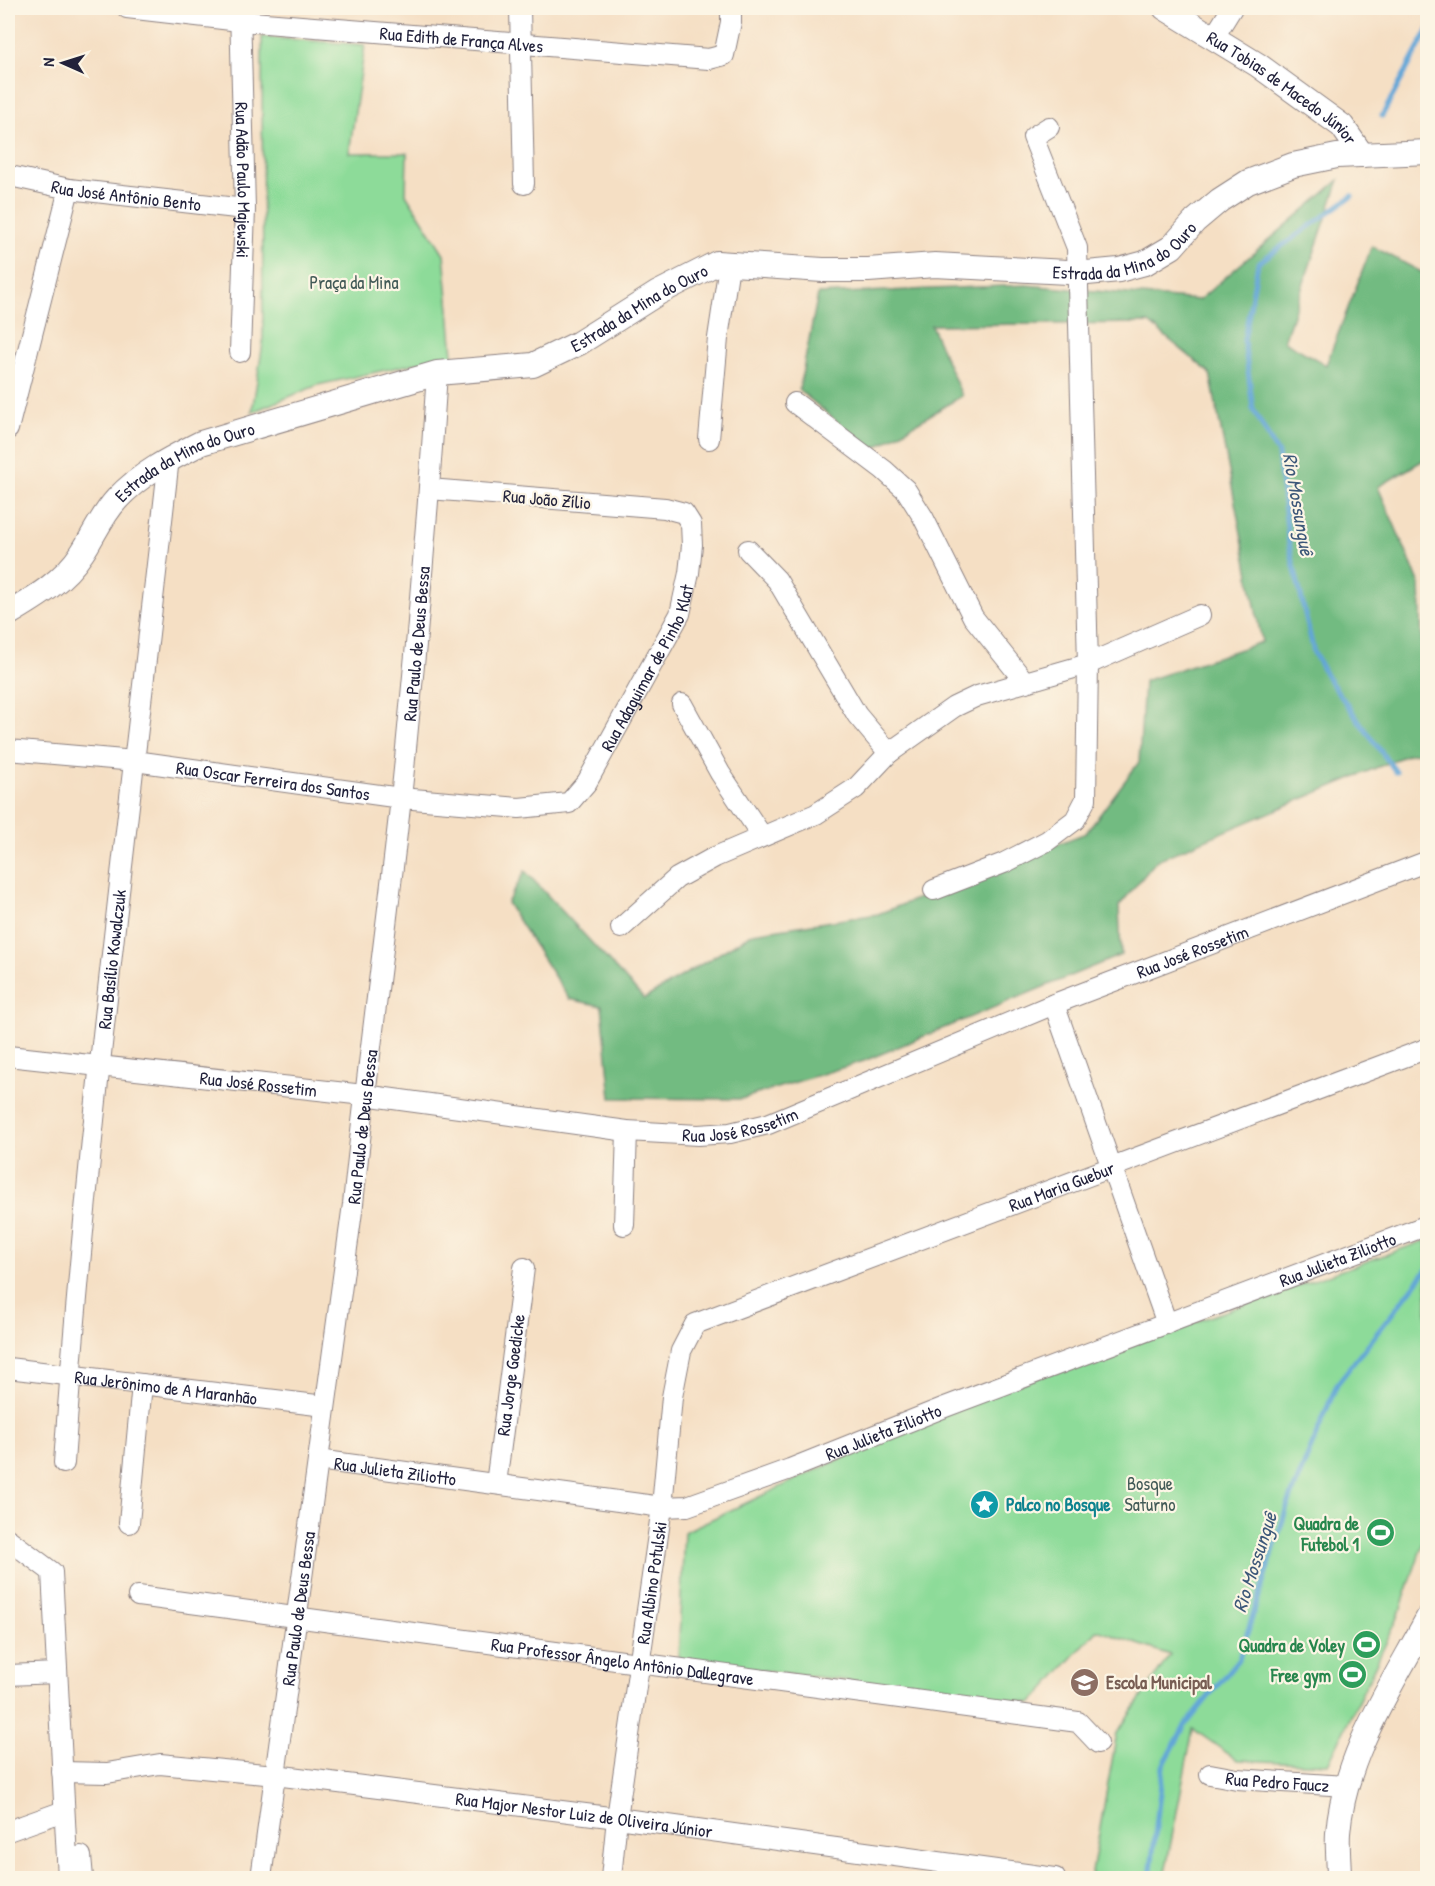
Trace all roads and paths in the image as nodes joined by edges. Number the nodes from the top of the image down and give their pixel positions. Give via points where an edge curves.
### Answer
1 (127, 8) edge
2 (520, 8) edge
3 (732, 8) edge
4 (1165, 8) edge
5 (1232, 8) edge
6 (240, 14) edge
7 (1214, 38) junction
8 (522, 44) junction
9 (1049, 127) dead end
10 (1428, 152) edge
11 (1362, 155) junction
12 (9, 176) dead end
13 (524, 184) dead end
14 (69, 189) junction
15 (244, 210) junction
16 (729, 265) junction
17 (1077, 273) junction
18 (240, 352) dead end
19 (437, 373) junction
20 (795, 403) dead end
21 (8, 429) edge
22 (709, 439) dead end
23 (169, 458) junction
24 (429, 489) junction
25 (664, 508) joint
26 (748, 550) dead end
27 (8, 614) edge
28 (1200, 615) dead end
29 (1088, 664) junction
30 (1025, 682) junction
31 (682, 704) dead end
32 (8, 750) edge
33 (889, 753) junction
34 (135, 761) junction
35 (401, 798) junction
36 (538, 807) joint
37 (762, 836) junction
38 (1428, 861) edge
39 (934, 890) dead end
40 (621, 928) dead end
41 (1054, 1004) junction
42 (1428, 1048) edge
43 (8, 1056) edge
44 (100, 1066) junction
45 (364, 1095) junction
46 (627, 1131) junction
47 (1111, 1168) junction
48 (624, 1225) dead end
49 (1428, 1225) edge
50 (524, 1268) dead end
51 (695, 1324) joint
52 (1167, 1324) junction
53 (8, 1368) edge
54 (70, 1375) junction
55 (142, 1384) junction
56 (325, 1406) junction
57 (318, 1460) junction
58 (64, 1463) dead end
59 (496, 1484) junction
60 (662, 1507) junction
61 (129, 1523) dead end
62 (8, 1539) edge
63 (138, 1596) dead end
64 (1428, 1618) edge
65 (296, 1619) junction
66 (639, 1664) junction
67 (57, 1673) junction
68 (8, 1675) edge
69 (1098, 1743) dead end
70 (62, 1772) junction
71 (1210, 1774) dead end
72 (275, 1775) junction
73 (1346, 1786) junction
74 (64, 1811) junction
75 (617, 1818) junction
76 (8, 1831) edge
77 (81, 1856) dead end
78 (68, 1878) edge
79 (83, 1878) edge
80 (261, 1878) edge
81 (611, 1878) edge
82 (1055, 1878) edge
83 (1339, 1878) edge

1 - 6 street, Rua Edith de França Alves
2 - 8 street
3 - 8 street, Rua Edith de França Alves via 724,55 709,59
4 - 7 street, Rua Tobias de Macedo Júnior
5 - 7 street
6 - 8 street, Rua Edith de França Alves
6 - 15 street, Rua Adão Paulo Majewski
7 - 11 street, Rua Tobias de Macedo Júnior via 1342,126
8 - 13 street
9 - 17 street via 1033,136 1077,248
10 - 11 street, Estrada da Mina do Ouro
11 - 17 street, Estrada da Mina do Ouro via 1293,165 1248,182 1195,221 1172,247 1145,263 1119,270
12 - 14 street, Rua José Antônio Bento
14 - 15 street, Rua José Antônio Bento
14 - 21 street
15 - 18 street, Rua Adão Paulo Majewski
16 - 17 street, Estrada da Mina do Ouro via 868,270 935,265
16 - 19 street, Estrada da Mina do Ouro via 717,263 658,292 579,343 532,365
16 - 22 street
17 - 29 street
19 - 23 street, Estrada da Mina do Ouro via 201,443
19 - 24 street, Rua Paulo de Deus Bessa
20 - 30 street via 906,490 973,617
23 - 27 street, Estrada da Mina do Ouro via 118,497 80,555 46,591
23 - 34 street, Rua Basílio Kowalczuk
24 - 25 street, Rua João Zílio
24 - 35 street, Rua Paulo de Deus Bessa
25 - 36 street, Rua Adaguimar de Pinho Klat via 684,513 691,524 689,573 680,614 587,782 569,803
26 - 33 street via 777,580 857,715
28 - 29 street
29 - 30 street
29 - 39 street via 1086,799 1075,820 1047,841 1004,863
30 - 33 street via 976,696 954,707
31 - 37 street via 720,773
32 - 34 street, Rua Oscar Ferreira dos Santos
33 - 37 street via 856,788 816,813
34 - 35 street, Rua Oscar Ferreira dos Santos
34 - 44 street, Rua Basílio Kowalczuk
35 - 36 street, Rua Oscar Ferreira dos Santos
35 - 45 street, Rua Paulo de Deus Bessa
37 - 40 street via 677,878
38 - 41 street, Rua José Rossetim
41 - 46 street, Rua José Rossetim via 768,1124 698,1135
41 - 47 street
42 - 47 street, Rua Maria Guebur
43 - 44 street, Rua José Rossetim
44 - 45 street, Rua José Rossetim
44 - 54 street, Rua Basílio Kowalczuk
45 - 46 street, Rua José Rossetim
45 - 56 street, Rua Paulo de Deus Bessa
46 - 48 street
47 - 51 street, Rua Maria Guebur
47 - 52 street
49 - 52 street, Rua Julieta Ziliotto
50 - 59 street, Rua Jorge Goedicke
51 - 60 street, Rua Albino Potulski via 681,1351 672,1397
52 - 60 street, Rua Julieta Ziliotto via 780,1473 687,1506
53 - 54 street, Rua Jerônimo de A Maranhão
54 - 55 street, Rua Jerônimo de A Maranhão
54 - 58 street, Rua Basílio Kowalczuk
55 - 56 street, Rua Jerônimo de A Maranhão
55 - 61 street
56 - 57 street, Rua Paulo de Deus Bessa
57 - 59 street, Rua Julieta Ziliotto
57 - 65 street, Rua Paulo de Deus Bessa
59 - 60 street, Rua Julieta Ziliotto
60 - 66 street, Rua Albino Potulski
62 - 67 street via 52,1572
63 - 65 street, Rua Professor Ângelo Antônio Dallegrave
64 - 73 street via 1356,1753
65 - 66 street, Rua Professor Ângelo Antônio Dallegrave
65 - 72 street, Rua Paulo de Deus Bessa
66 - 69 street, Rua Professor Ângelo Antônio Dallegrave via 1078,1722
66 - 75 street, Rua Albino Potulski
67 - 68 street
67 - 70 street
70 - 72 street, Rua Major Nestor Luiz de Oliveira Júnior via 114,1772 160,1764
70 - 74 street
71 - 73 street, Rua Pedro Faucz
72 - 75 street, Rua Major Nestor Luiz de Oliveira Júnior
72 - 80 street, Rua Paulo de Deus Bessa
73 - 83 street via 1338,1833
74 - 76 street
74 - 78 street
75 - 81 street, Rua Albino Potulski
75 - 82 street, Rua Major Nestor Luiz de Oliveira Júnior
77 - 79 street

